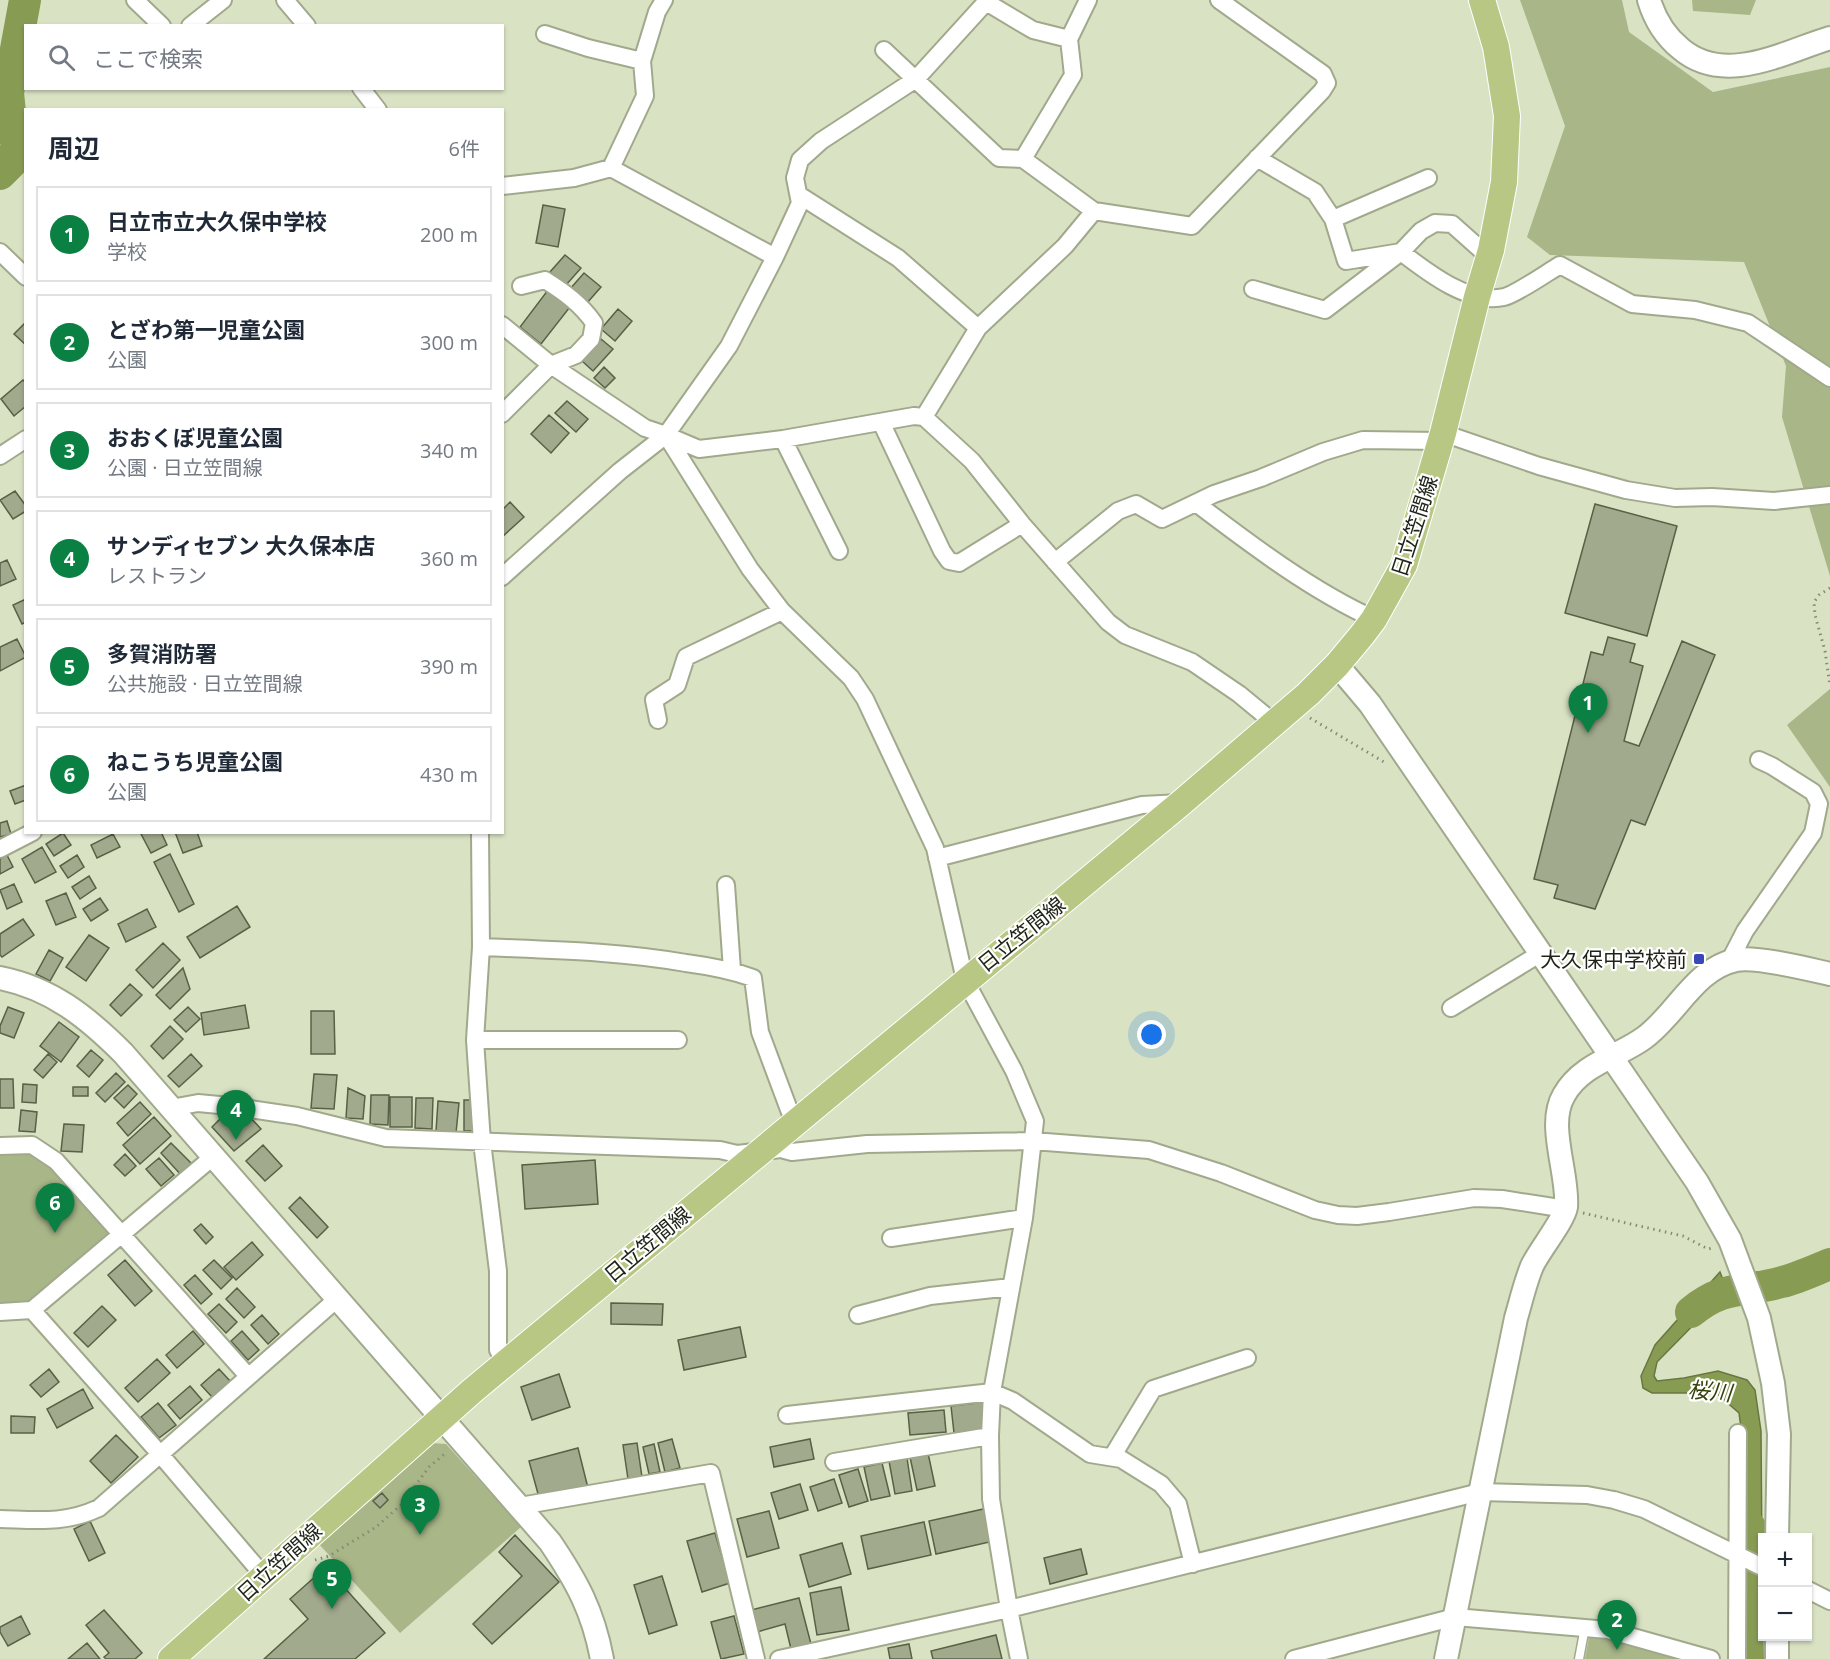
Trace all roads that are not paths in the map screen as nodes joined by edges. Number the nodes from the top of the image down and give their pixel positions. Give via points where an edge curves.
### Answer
1 (135, 0) edge
2 (223, 0) edge
3 (285, 0) edge
4 (664, 0) edge
5 (1088, 0) edge
6 (1219, 0) edge
7 (1482, 0) edge
8 (1649, 0) edge
9 (986, 1) edge
10 (160, 24) edge
11 (193, 24) edge
12 (305, 24) edge
13 (545, 34) dead end
14 (1830, 38) edge
15 (1069, 39) junction
16 (884, 50) dead end
17 (642, 61) junction
18 (916, 79) junction
19 (363, 90) edge
20 (376, 108) edge
21 (1257, 158) junction
22 (1023, 159) junction
23 (611, 168) junction
24 (1428, 178) dead end
25 (504, 186) edge
26 (799, 195) junction
27 (1094, 211) junction
28 (1333, 219) junction
29 (0, 252) edge
30 (1401, 252) junction
31 (1489, 256) junction
32 (775, 257) junction
33 (24, 275) edge
34 (521, 286) dead end
35 (1253, 290) dead end
36 (1477, 297) junction
37 (504, 327) edge
38 (978, 328) junction
39 (551, 364) junction
40 (1830, 378) edge
41 (504, 412) edge
42 (924, 417) junction
43 (881, 422) junction
44 (666, 435) junction
45 (1442, 437) junction
46 (783, 439) junction
47 (24, 440) edge
48 (0, 456) edge
49 (1830, 495) edge
50 (1196, 503) junction
51 (1022, 524) junction
52 (839, 551) dead end
53 (1055, 562) junction
54 (504, 575) edge
55 (782, 611) junction
56 (1374, 619) junction
57 (1337, 665) junction
58 (658, 720) dead end
59 (1273, 722) junction
60 (1759, 760) dead end
61 (1181, 803) junction
62 (29, 834) edge
63 (480, 834) edge
64 (0, 849) edge
65 (937, 858) junction
66 (726, 885) dead end
67 (480, 947) junction
68 (1541, 953) junction
69 (1729, 962) junction
70 (732, 970) junction
71 (1830, 974) edge
72 (0, 978) edge
73 (965, 980) junction
74 (1451, 1008) dead end
75 (475, 1040) junction
76 (678, 1040) dead end
77 (1611, 1056) junction
78 (171, 1108) junction
79 (794, 1122) junction
80 (1033, 1141) junction
81 (482, 1142) junction
82 (0, 1146) edge
83 (758, 1153) junction
84 (214, 1156) junction
85 (1566, 1209) junction
86 (1024, 1218) junction
87 (122, 1235) junction
88 (891, 1238) dead end
89 (1011, 1287) junction
90 (337, 1299) junction
91 (32, 1310) junction
92 (0, 1311) edge
93 (858, 1315) dead end
94 (1247, 1358) dead end
95 (506, 1362) junction
96 (248, 1376) junction
97 (992, 1392) junction
98 (787, 1415) dead end
99 (441, 1418) junction
100 (1738, 1433) dead end
101 (990, 1436) junction
102 (160, 1454) junction
103 (1112, 1457) junction
104 (834, 1462) dead end
105 (1479, 1492) junction
106 (520, 1506) junction
107 (0, 1519) edge
108 (1777, 1533) edge
109 (1741, 1557) junction
110 (1193, 1564) junction
111 (1758, 1566) edge
112 (264, 1575) junction
113 (1812, 1592) edge
114 (1830, 1600) edge
115 (1009, 1609) junction
116 (1455, 1617) junction
117 (1585, 1627) junction
118 (1777, 1641) edge
119 (171, 1659) edge
120 (602, 1659) edge
121 (756, 1659) edge
122 (779, 1659) edge
123 (1019, 1659) edge
124 (1294, 1659) edge
125 (1446, 1659) edge
126 (1579, 1659) edge
127 (1711, 1659) edge
128 (1737, 1659) edge
129 (1777, 1659) edge

1 - 10 street
2 - 11 street
3 - 12 street
4 - 17 street
5 - 15 street
6 - 21 street via 1312,65 1327,83
7 - 31 main road, 日立笠間線 via 1496,47 1507,116 1504,182
8 - 14 street via 1662,30 1688,55 1705,63 1744,65
9 - 15 street via 1034,30
9 - 18 street
13 - 17 street
15 - 22 street via 1073,75
16 - 18 street
17 - 23 street via 645,96
18 - 22 street via 999,158
18 - 26 street via 821,141 800,160 795,178
19 - 20 street
21 - 27 street via 1192,226
21 - 28 street via 1315,192
22 - 27 street
23 - 25 street via 574,178
23 - 32 street
24 - 28 street
26 - 32 street via 800,203
26 - 38 street via 898,258
27 - 38 street via 1065,246
28 - 30 street via 1346,261
29 - 33 street
30 - 31 street via 1435,223 1452,224
30 - 35 street via 1325,310
30 - 36 street via 1435,278
31 - 36 main road, 日立笠間線
32 - 44 street via 729,346
34 - 39 street via 545,280 569,295 594,322 591,339 576,355
36 - 40 street via 1504,297 1560,265 1632,304 1695,310 1748,323
36 - 45 main road, 日立笠間線
37 - 39 street
38 - 42 street
39 - 41 street
39 - 44 street via 645,428
42 - 43 street
42 - 51 street via 972,461
43 - 46 street
43 - 51 street via 949,561 959,563
44 - 46 street via 699,449
44 - 54 street
44 - 55 street via 750,568
45 - 49 street via 1626,490 1675,498 1774,501
45 - 50 street via 1364,440 1323,452
45 - 56 main road, 日立笠間線 via 1404,566
46 - 52 street
47 - 48 street
50 - 53 street via 1162,519 1136,504 1118,511
50 - 56 street via 1348,608
51 - 53 street
53 - 59 street via 1108,622 1125,635 1192,662
55 - 58 street via 686,657 676,685 654,700
55 - 65 street via 852,678 891,751
56 - 57 main road, 日立笠間線
57 - 59 main road, 日立笠間線
57 - 68 street via 1370,704
59 - 61 main road, 日立笠間線
60 - 69 street via 1813,792 1819,804 1813,833 1745,931
61 - 65 street via 1142,805
61 - 73 main road, 日立笠間線
62 - 64 street
63 - 67 street
65 - 73 street
66 - 70 street
67 - 70 street via 590,951
67 - 75 street
68 - 74 street
68 - 77 street
69 - 71 street via 1763,961
69 - 77 street via 1697,982 1665,1021 1643,1039
70 - 79 street via 753,978 760,1032
72 - 78 street via 31,986 79,1012 123,1053
73 - 79 main road, 日立笠間線
73 - 80 street via 1014,1071 1035,1121
75 - 76 street
75 - 81 street
77 - 85 street via 1574,1081 1558,1110
77 - 108 street via 1697,1182 1734,1250 1751,1295 1765,1340 1779,1434
78 - 81 street via 198,1104 230,1106 297,1116 387,1138
78 - 84 street
79 - 83 main road, 日立笠間線
80 - 83 street via 867,1144
80 - 85 street via 1149,1150 1338,1215 1389,1212 1474,1198
80 - 86 street
81 - 83 street
81 - 95 street via 498,1271 498,1350
82 - 87 street via 32,1146 56,1161
83 - 95 main road, 日立笠間線
84 - 87 street
84 - 90 street
85 - 105 street via 1532,1266 1524,1289
86 - 88 street
86 - 89 street
87 - 91 street
87 - 96 street
89 - 93 street via 930,1296
89 - 97 street
90 - 96 street
90 - 99 street
91 - 92 street
91 - 102 street
94 - 103 street via 1153,1389
95 - 99 main road, 日立笠間線
96 - 102 street
97 - 98 street
97 - 101 street
97 - 103 street via 1013,1401 1090,1454
99 - 106 street
99 - 112 main road, 日立笠間線
100 - 109 street
101 - 104 street
101 - 115 street via 991,1499
102 - 107 street via 99,1508 81,1516 60,1520
102 - 112 street
103 - 110 street via 1161,1484 1178,1504
105 - 109 street via 1587,1495 1614,1500 1644,1509
105 - 110 street
105 - 116 street
106 - 120 street via 570,1571 597,1630
106 - 121 street via 711,1473
109 - 111 street
109 - 128 street
110 - 115 street
112 - 119 main road, 日立笠間線
113 - 114 street
115 - 122 street
115 - 123 street
116 - 117 street
116 - 124 street
116 - 125 street
117 - 126 lane
117 - 127 street
118 - 129 street

